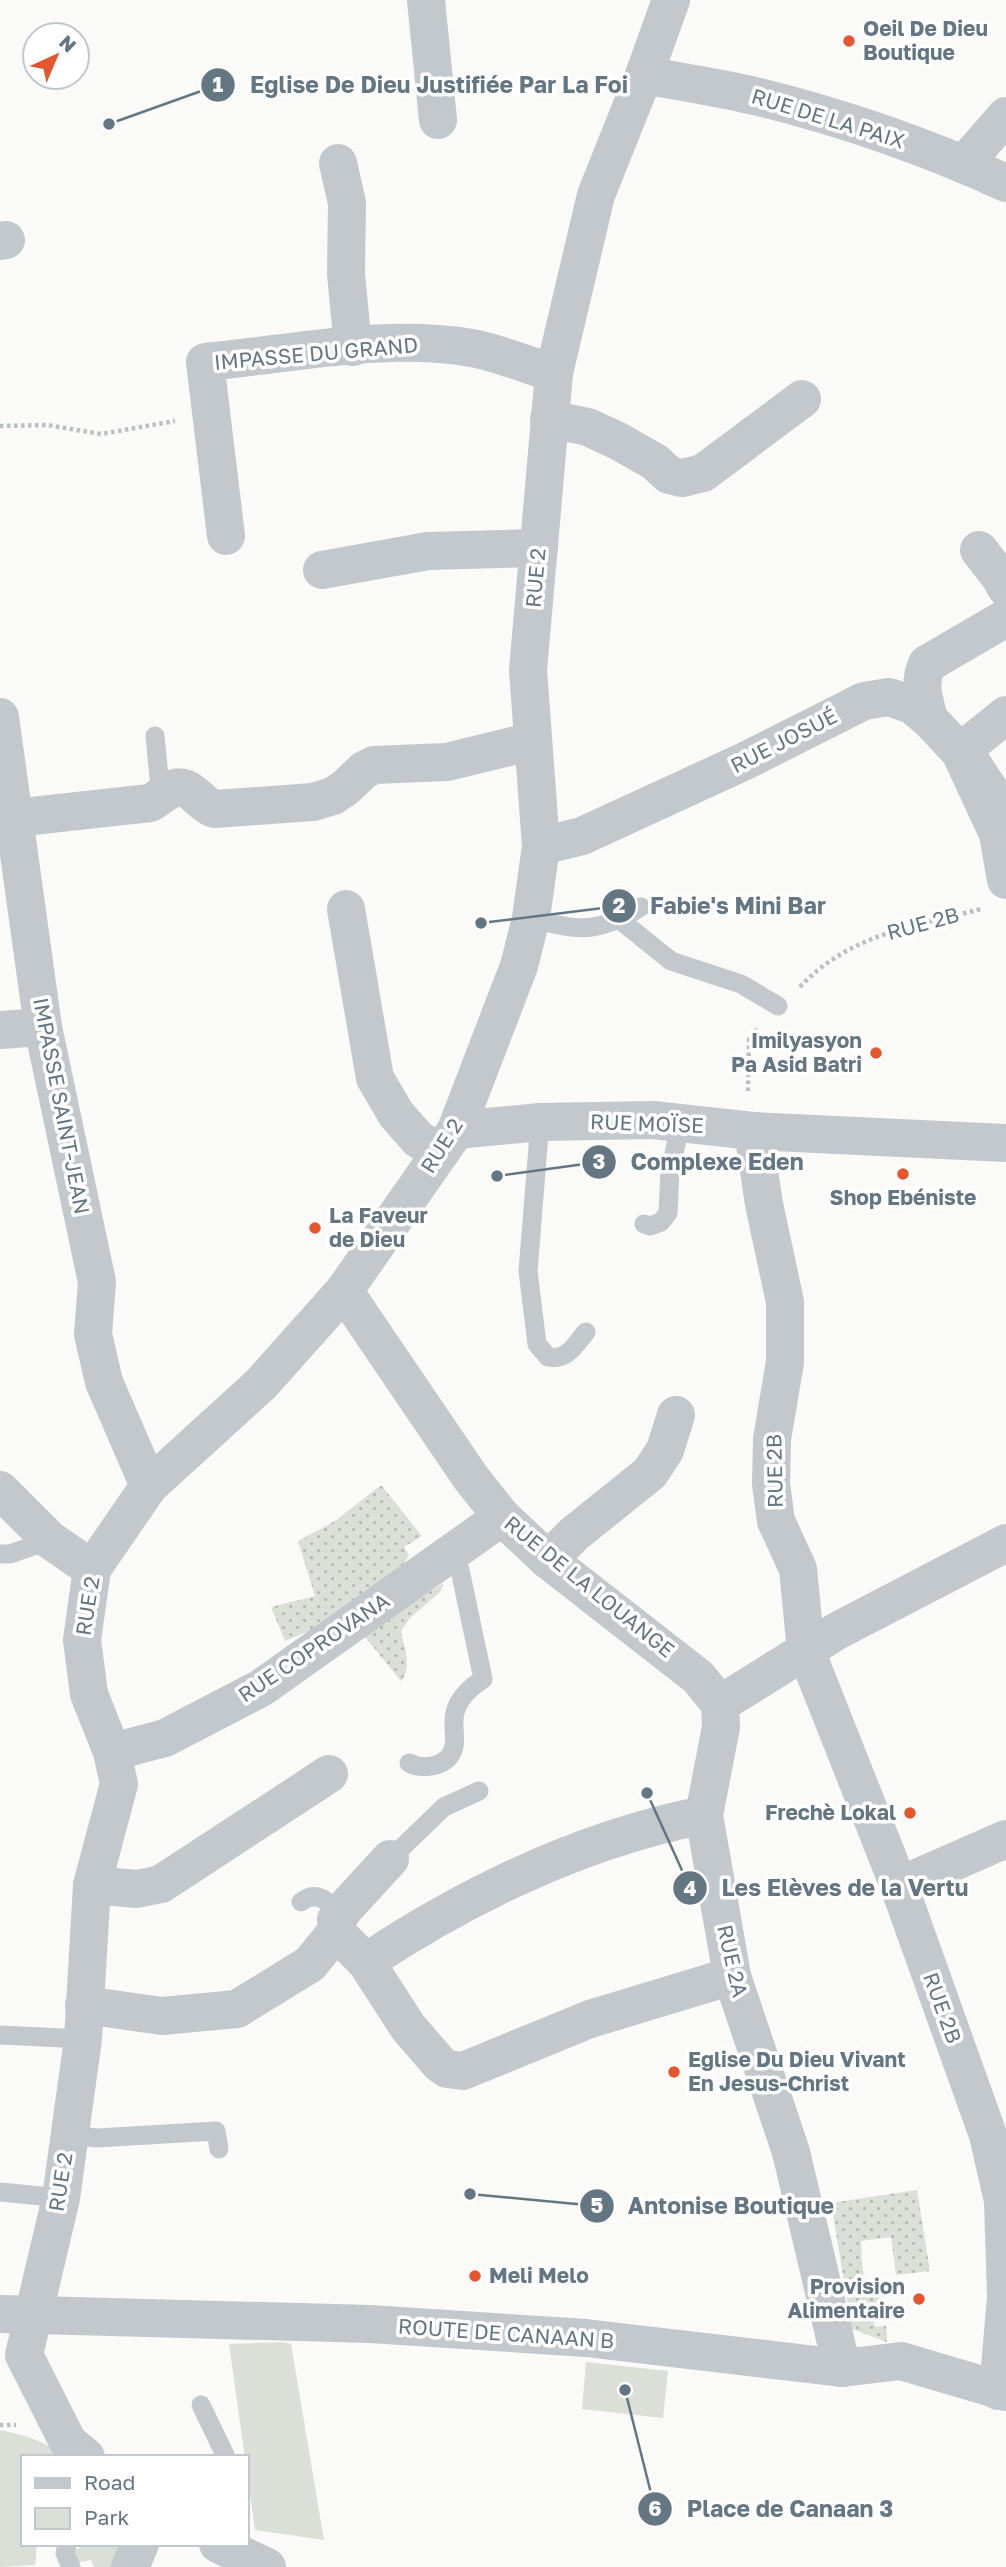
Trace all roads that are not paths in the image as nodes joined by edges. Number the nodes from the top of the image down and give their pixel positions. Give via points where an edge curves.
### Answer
1 (426, 0) edge
2 (671, 0) edge
3 (644, 75) junction
4 (1006, 116) edge
5 (438, 120) dead end
6 (338, 163) dead end
7 (964, 164) junction
8 (1006, 183) edge
9 (353, 347) junction
10 (554, 373) junction
11 (802, 399) dead end
12 (550, 419) junction
13 (226, 536) dead end
14 (539, 548) junction
15 (979, 551) dead end
16 (322, 570) dead end
17 (1006, 588) edge
18 (1006, 618) edge
19 (1006, 715) edge
20 (0, 717) edge
21 (929, 719) junction
22 (155, 736) dead end
23 (533, 741) junction
24 (965, 748) junction
25 (161, 798) junction
26 (1006, 798) edge
27 (14, 818) junction
28 (541, 846) junction
29 (1000, 893) edge
30 (641, 906) dead end
31 (345, 909) dead end
32 (531, 918) junction
33 (620, 920) junction
34 (778, 1006) road end
35 (43, 1027) junction
36 (0, 1030) edge
37 (540, 1122) junction
38 (681, 1123) junction
39 (753, 1131) junction
40 (448, 1141) junction
41 (1006, 1143) edge
42 (644, 1224) dead end
43 (344, 1292) junction
44 (586, 1332) dead end
45 (676, 1415) dead end
46 (149, 1486) junction
47 (0, 1490) edge
48 (502, 1517) junction
49 (50, 1540) junction
50 (1006, 1543) edge
51 (452, 1552) junction
52 (0, 1554) edge
53 (548, 1560) junction
54 (92, 1569) junction
55 (806, 1651) junction
56 (720, 1704) junction
57 (113, 1752) junction
58 (409, 1763) dead end
59 (330, 1774) dead end
60 (479, 1791) dead end
61 (704, 1815) junction
62 (1006, 1839) edge
63 (390, 1859) joint
64 (92, 1885) junction
65 (899, 1886) junction
66 (301, 1902) dead end
67 (339, 1924) junction
68 (366, 1962) junction
69 (732, 1976) junction
70 (84, 2022) junction
71 (0, 2035) edge
72 (69, 2135) junction
73 (219, 2149) dead end
74 (0, 2192) edge
75 (61, 2198) junction
76 (1006, 2296) edge
77 (16, 2314) edge
78 (842, 2368) junction
79 (1002, 2392) edge
80 (201, 2405) dead end
81 (84, 2455) edge
82 (225, 2455) edge
83 (67, 2546) edge
84 (139, 2546) edge
85 (222, 2546) edge
86 (71, 2567) edge
87 (130, 2567) edge
88 (267, 2567) edge

1 - 5 street
2 - 3 street, RUE 2
3 - 7 street, RUE DE LA PAIX via 759,97 874,130
3 - 10 street, RUE 2 via 596,195
4 - 7 street
6 - 9 street via 347,203 346,274
7 - 8 street, RUE DE LA PAIX
9 - 10 street, IMPASSE DU GRAND via 430,344 473,349
9 - 13 street, IMPASSE DU GRAND via 205,362
10 - 12 street, RUE 2
11 - 12 street via 703,474 682,478 669,475 646,457 588,427
12 - 14 street, RUE 2
14 - 16 street via 428,551
14 - 23 street, RUE 2 via 528,670
15 - 17 street
18 - 21 street via 928,664 920,686
19 - 24 street
20 - 27 street, IMPASSE SAINT-JEAN
21 - 24 street, RUE JOSUÉ
21 - 28 street, RUE JOSUÉ via 912,705 889,697 864,701 582,836
22 - 25 lane
23 - 25 street via 447,762 374,765 333,796 313,802 215,809 193,791 177,788
23 - 28 street, RUE 2
24 - 26 lane
24 - 29 street, RUE JOSUÉ via 998,834
25 - 27 street
27 - 35 street, IMPASSE SAINT-JEAN
28 - 32 street, RUE 2
30 - 33 lane
31 - 40 street via 375,1078 396,1114 418,1139
32 - 33 lane via 565,928
32 - 40 street, RUE 2 via 519,966
33 - 34 lane via 671,961 741,984
35 - 36 street
35 - 46 street, IMPASSE SAINT-JEAN via 97,1282 93,1334 103,1382
37 - 38 street, RUE MOÏSE
37 - 40 street, RUE MOÏSE
37 - 44 lane via 528,1271 537,1344 548,1357 561,1357
38 - 39 street, RUE MOÏSE
38 - 42 lane via 670,1171 668,1213 661,1222
39 - 41 street, RUE MOÏSE
39 - 55 street, RUE 2B via 785,1302 785,1362 772,1439 771,1484 776,1521 798,1569
40 - 43 street, RUE 2
43 - 46 street, RUE 2 via 261,1384
43 - 48 street, RUE DE LA LOUANGE
45 - 53 street via 665,1450 650,1473
46 - 54 street, RUE 2
47 - 49 street
48 - 51 street, RUE COPROVANA
48 - 53 street, RUE DE LA LOUANGE
49 - 52 lane
49 - 54 street
50 - 55 street
51 - 57 street, RUE COPROVANA via 261,1688 165,1738
51 - 58 lane via 460,1570 483,1679 466,1692 454,1713 454,1750 449,1757 434,1766
53 - 56 street, RUE DE LA LOUANGE via 698,1677
54 - 57 street, RUE 2 via 82,1640 89,1694
55 - 56 street
55 - 65 street, RUE 2B
56 - 61 street, RUE 2A via 721,1727
57 - 64 street, RUE 2 via 119,1784
59 - 64 street via 161,1884 137,1889
60 - 63 lane via 444,1807
61 - 68 street via 663,1823 543,1864 423,1924
61 - 69 street, RUE 2A
62 - 65 street
63 - 67 street
64 - 70 street, RUE 2
65 - 76 street, RUE 2B via 988,2135 1003,2201
66 - 67 lane via 318,1896
67 - 68 street
67 - 70 street via 310,1964 237,2009
68 - 69 street via 408,2027 440,2064 457,2071 480,2066 590,2019
69 - 78 street, RUE 2A via 791,2152
70 - 71 lane
70 - 72 street, RUE 2
72 - 73 lane via 97,2138 216,2131
72 - 75 street, RUE 2
74 - 75 lane
75 - 77 street, RUE 2
76 - 79 street, RUE 2B
77 - 78 street, ROUTE DE CANAAN B via 370,2324 586,2338
77 - 81 street, RUE 2 via 24,2355 68,2442
78 - 79 street, ROUTE DE CANAAN B via 901,2361
80 - 82 lane
83 - 86 lane
84 - 87 street
85 - 88 street

